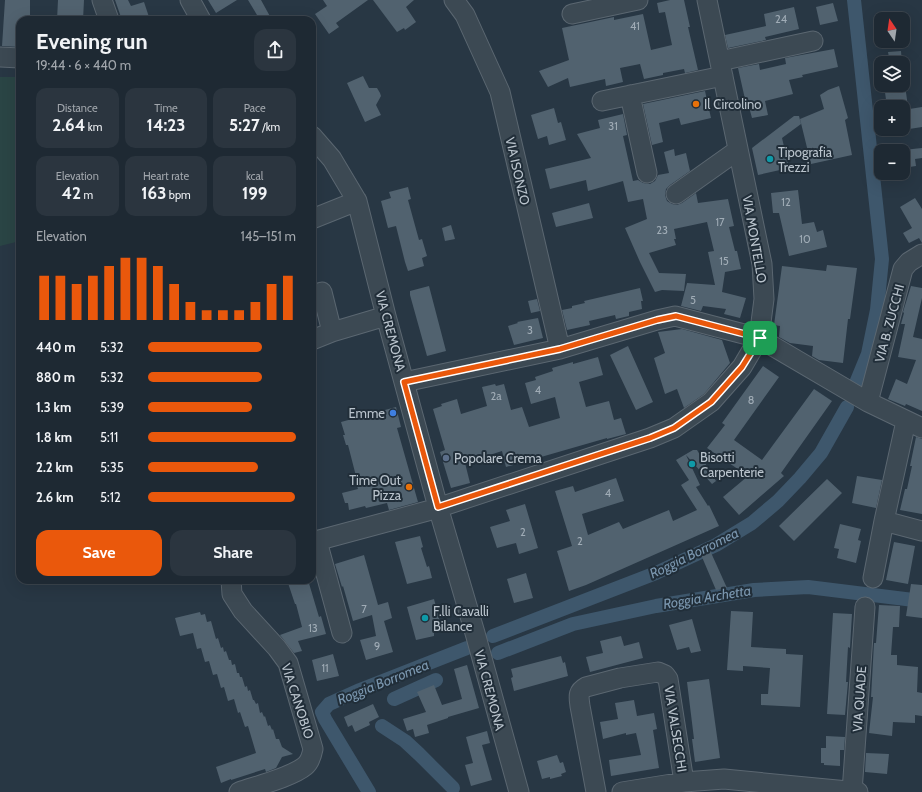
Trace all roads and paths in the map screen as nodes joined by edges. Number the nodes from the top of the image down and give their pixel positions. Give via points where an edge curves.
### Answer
1 (102, 0) edge
2 (190, 0) edge
3 (454, 0) edge
4 (638, 0) edge
5 (707, 0) edge
6 (572, 14) dead end
7 (108, 16) edge
8 (199, 16) edge
9 (813, 41) dead end
10 (0, 57) edge
11 (16, 58) edge
12 (721, 68) junction
13 (630, 95) junction
14 (602, 100) dead end
15 (316, 140) edge
16 (738, 150) junction
17 (647, 173) dead end
18 (676, 194) dead end
19 (357, 201) junction
20 (316, 217) edge
21 (922, 254) edge
22 (316, 294) edge
23 (386, 316) junction
24 (332, 332) junction
25 (316, 338) edge
26 (760, 338) junction
27 (560, 349) junction
28 (404, 382) junction
29 (868, 402) junction
30 (914, 424) edge
31 (438, 507) junction
32 (884, 521) junction
33 (922, 531) edge
34 (316, 541) edge
35 (316, 548) edge
36 (873, 578) dead end
37 (231, 584) edge
38 (865, 606) dead end
39 (342, 633) dead end
40 (684, 782) junction
41 (239, 792) edge
42 (519, 792) edge
43 (596, 792) edge
44 (622, 792) edge
45 (854, 792) edge

1 - 7 street
2 - 8 street
3 - 27 street, VIA ISONZO via 465,15 500,92
4 - 6 street
5 - 12 street, VIA MONTELLO
9 - 12 street
10 - 11 street
12 - 13 street
12 - 16 street, VIA MONTELLO
13 - 14 street
13 - 17 street
15 - 19 street, VIA CREMONA via 332,158
16 - 18 street
16 - 26 street, VIA MONTELLO via 762,264 764,299
19 - 20 street
19 - 23 street, VIA CREMONA
21 - 29 street, VIA B. ZUCCHI via 903,269
22 - 24 street via 322,292
23 - 24 street
23 - 28 street, VIA CREMONA
24 - 25 street
26 - 27 street via 676,316
26 - 29 street
26 - 31 street, VIA MONTELLO via 742,367 711,402 674,428
27 - 28 street
28 - 31 street, VIA CREMONA
29 - 30 street
30 - 32 street
31 - 34 street
31 - 42 street, VIA CREMONA
32 - 33 street
32 - 36 street
35 - 39 street
37 - 41 street, VIA CANOBIO via 232,594 243,611 288,663 313,749 306,765 290,775
38 - 45 street, VIA QUADE
40 - 43 street, VIA VALSECCHI via 668,679 658,672 620,678 581,690 580,706
40 - 44 street, VIA VALSECCHI
40 - 45 street, VIA VALSECCHI via 724,779

